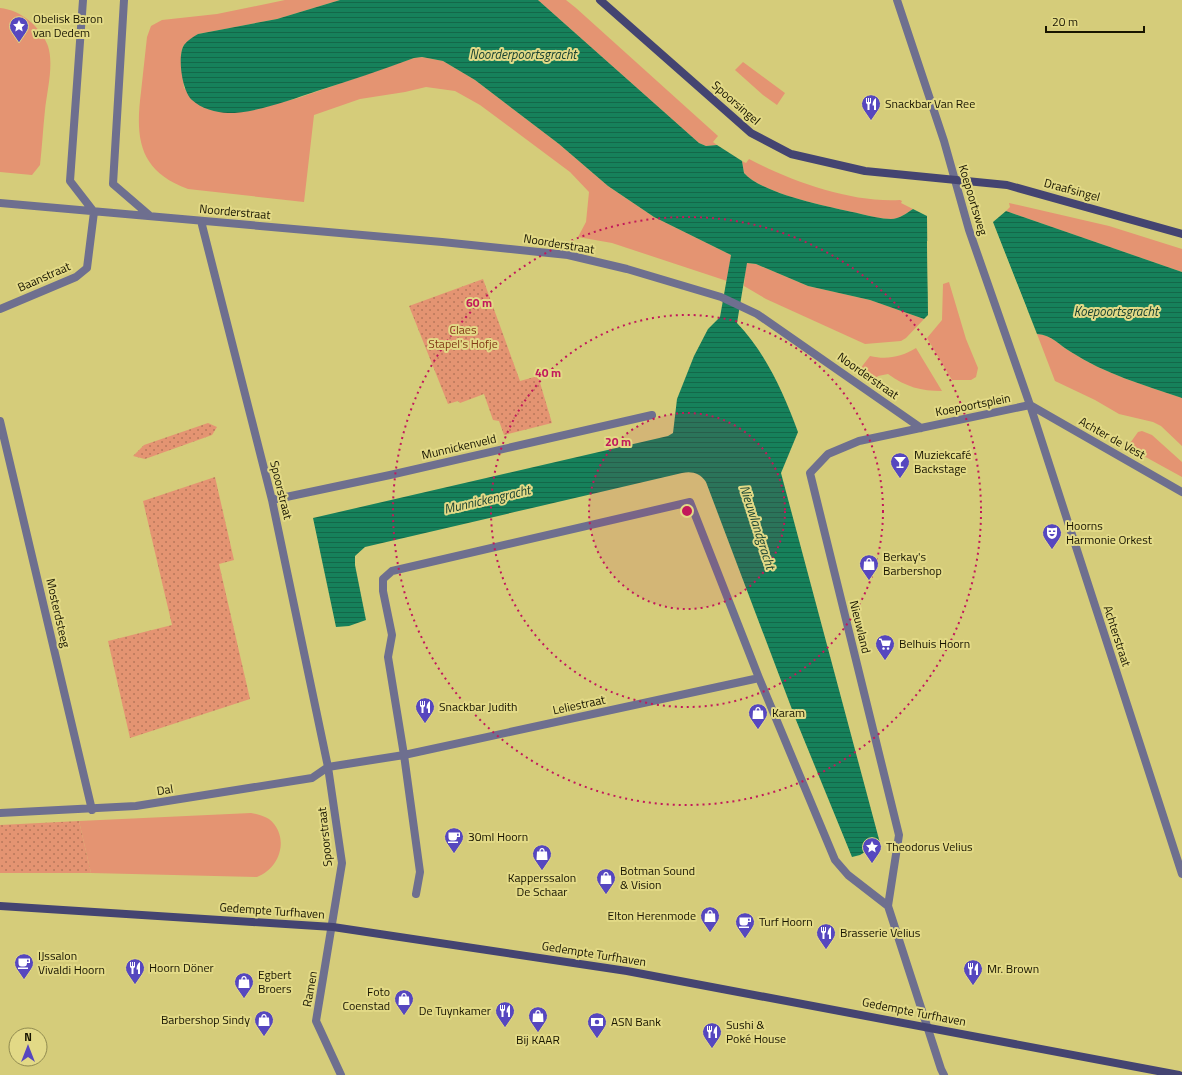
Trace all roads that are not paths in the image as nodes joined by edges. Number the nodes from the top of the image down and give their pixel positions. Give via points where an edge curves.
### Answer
1 (83, 0) edge
2 (124, 0) edge
3 (600, 0) edge
4 (897, 0) edge
5 (954, 179) junction
6 (0, 203) edge
7 (94, 212) junction
8 (149, 215) junction
9 (201, 221) junction
10 (1182, 234) edge
11 (0, 309) edge
12 (1030, 406) junction
13 (652, 415) dead end
14 (0, 421) edge
15 (921, 428) junction
16 (1182, 492) edge
17 (272, 500) junction
18 (759, 678) junction
19 (404, 755) junction
20 (328, 767) junction
21 (92, 810) junction
22 (0, 813) edge
23 (1182, 874) edge
24 (416, 894) dead end
25 (0, 906) edge
26 (888, 906) junction
27 (333, 927) junction
28 (928, 1026) junction
29 (341, 1075) edge
30 (944, 1075) edge
31 (1179, 1075) edge

1 - 7 street via 70,181
2 - 8 street via 113,184
3 - 5 street, Spoorsingel via 751,133 791,154 866,171
4 - 5 street, Koepoortsweg via 941,131
5 - 10 street, Draafsingel via 1028,190
5 - 12 street, Koepoortsweg
6 - 7 street, Noorderstraat
7 - 8 street, Noorderstraat
7 - 11 street, Baanstraat via 87,268 76,278
8 - 9 street, Noorderstraat
9 - 15 street, Noorderstraat via 568,255 721,296 757,314
9 - 17 street, Spoorstraat
12 - 15 street, Koepoortsplein
12 - 16 street, Achter de Vest
12 - 23 street, Achterstraat
13 - 17 street, Munnickenveld
14 - 21 street, Mosterdsteeg
15 - 26 street, Nieuwland via 860,441 828,454 810,473 899,835
17 - 20 street, Spoorstraat
18 - 19 street, Leliestraat
18 - 19 street via 690,502 392,571 383,579 382,584 392,635 388,657
18 - 26 street via 835,860 848,874
19 - 20 street
19 - 24 street via 420,872
20 - 21 street, Dal via 312,778 136,806
20 - 27 street, Spoorstraat via 342,863
21 - 22 street, Dal
25 - 27 street, Gedempte Turfhaven
26 - 28 street, Nieuwland
27 - 28 street, Gedempte Turfhaven via 627,971
27 - 29 street, Ramen via 316,1021
28 - 30 street, Nieuwland
28 - 31 street, Gedempte Turfhaven via 1085,1059

